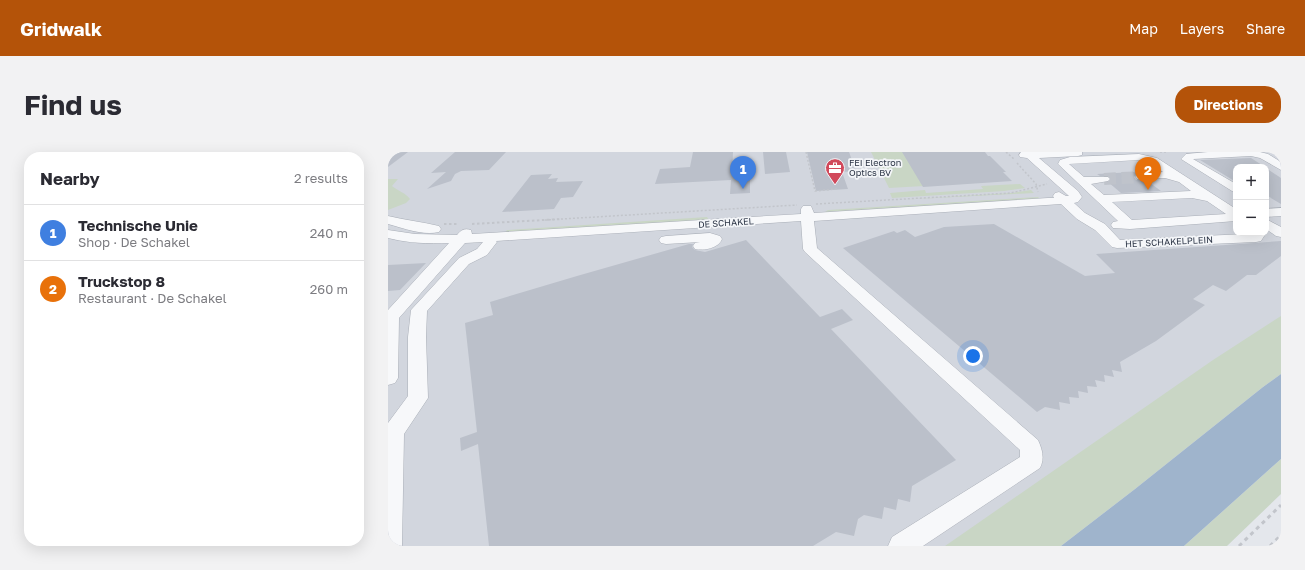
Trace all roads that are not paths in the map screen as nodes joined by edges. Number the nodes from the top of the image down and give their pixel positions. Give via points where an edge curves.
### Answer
1 (1103, 152) edge
2 (1022, 153) edge
3 (1281, 167) edge
4 (1141, 177) tunnel mouth
5 (1104, 179) tunnel mouth
6 (1081, 181) junction
7 (1189, 184) junction
8 (1233, 187) edge
9 (1050, 188) junction
10 (1102, 199) junction
11 (1070, 200) junction
12 (1218, 203) junction
13 (807, 209) junction
14 (1233, 214) edge
15 (1233, 216) edge
16 (388, 220) edge
17 (1130, 225) junction
18 (1269, 225) edge
19 (1100, 227) junction
20 (465, 229) junction
21 (1281, 233) edge
22 (388, 234) edge
23 (1258, 236) edge
24 (666, 240) dead end
25 (490, 242) dead end
26 (700, 246) dead end
27 (388, 378) edge
28 (391, 428) edge
29 (389, 546) edge
30 (901, 546) edge

1 - 2 street
2 - 9 street via 1030,172
2 - 11 street via 1074,194 1076,197
3 - 8 street via 1264,156 1250,153 1190,156 1186,159
4 - 7 street via 1165,176
5 - 6 street
6 - 7 street via 1062,164 1064,162 1123,157 1146,158
6 - 10 street
7 - 12 street
9 - 11 street
9 - 13 street, DE SCHAKEL via 1041,195
10 - 12 street via 1193,194
10 - 17 street
11 - 13 street, DE SCHAKEL
11 - 19 street via 1081,216
12 - 14 street
13 - 20 street, DE SCHAKEL
13 - 30 street via 810,250 1030,446 1032,461
15 - 17 street, HET SCHAKELPLEIN
16 - 20 street, DE SCHAKEL via 428,228
17 - 19 street, HET SCHAKELPLEIN
18 - 21 street
19 - 23 street, HET SCHAKELPLEIN via 1117,244
20 - 22 street, DE SCHAKEL via 436,240
20 - 27 street via 391,317
24 - 26 street via 710,237 715,239 714,242
25 - 28 street via 482,252 464,261 419,310 418,398
28 - 29 street

